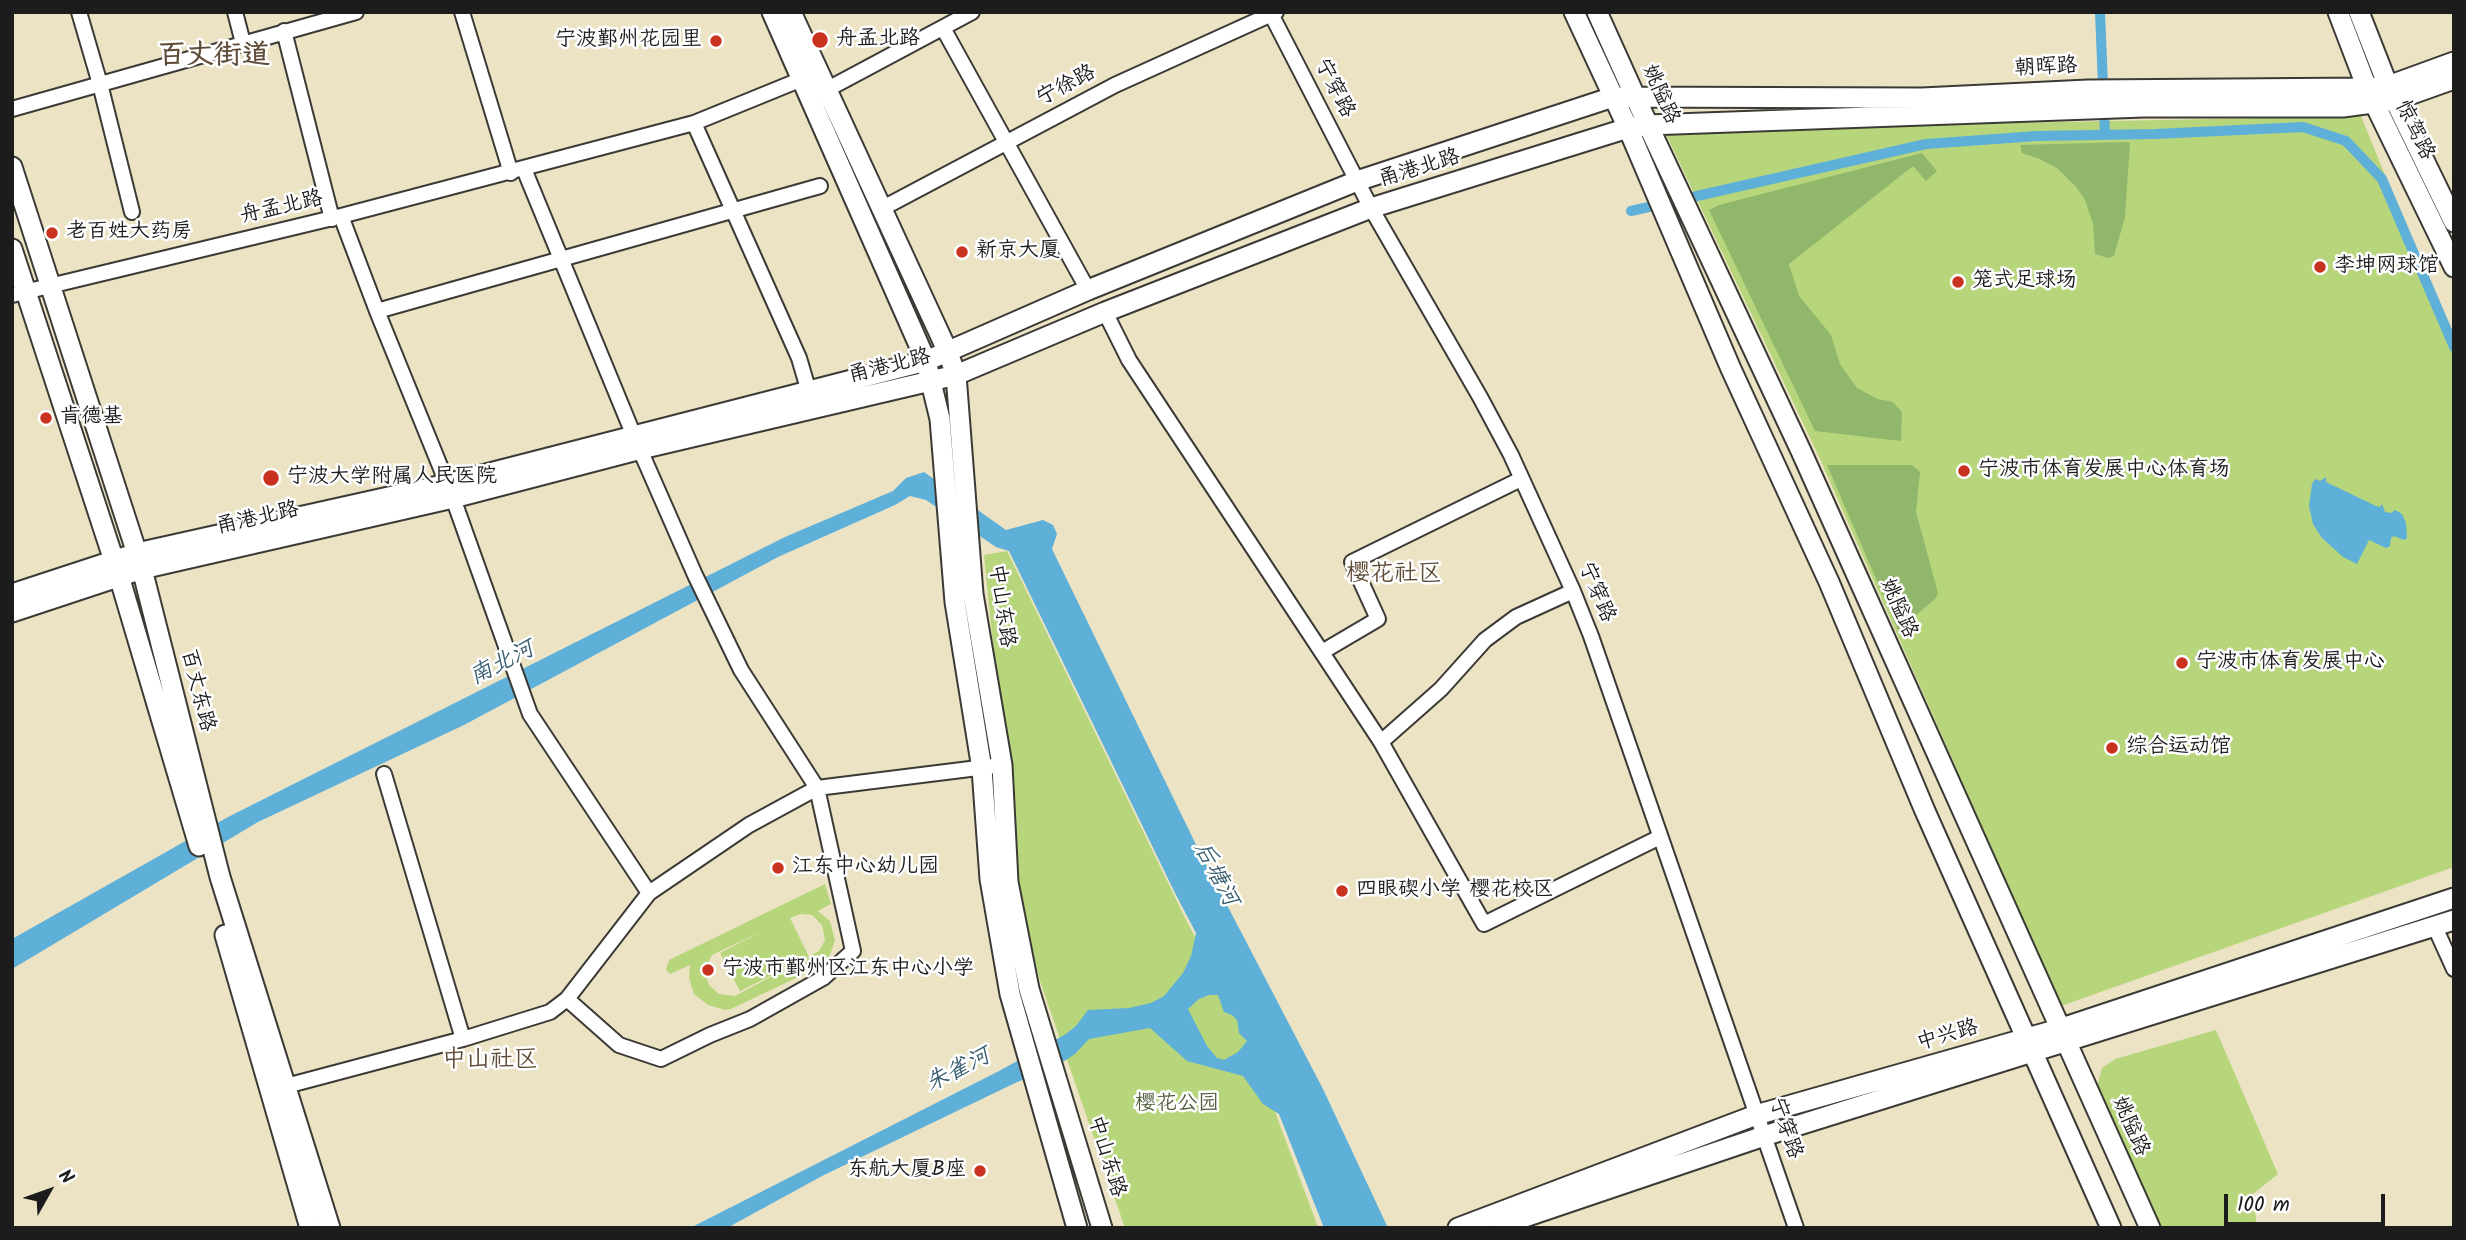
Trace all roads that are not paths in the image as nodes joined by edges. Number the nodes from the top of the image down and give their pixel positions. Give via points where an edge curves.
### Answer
1 (79, 12) edge
2 (235, 12) edge
3 (356, 12) edge
4 (462, 12) edge
5 (772, 12) edge
6 (791, 12) edge
7 (1574, 12) edge
8 (1597, 12) edge
9 (2338, 12) edge
10 (2358, 12) edge
11 (1272, 13) edge
12 (967, 14) edge
13 (943, 28) junction
14 (284, 32) junction
15 (243, 43) junction
16 (2454, 62) edge
17 (802, 79) junction
18 (2454, 79) edge
19 (100, 84) junction
20 (826, 90) junction
21 (2392, 93) junction
22 (2370, 95) junction
23 (1635, 96) junction
24 (1613, 97) junction
25 (2089, 99) junction
26 (12, 109) edge
27 (694, 124) junction
28 (1648, 125) junction
29 (1628, 128) junction
30 (1006, 143) junction
31 (12, 167) edge
32 (518, 171) junction
33 (1357, 181) junction
34 (820, 186) dead end
35 (1371, 208) junction
36 (881, 209) junction
37 (733, 210) junction
38 (132, 212) dead end
39 (337, 217) junction
40 (2454, 222) edge
41 (12, 249) edge
42 (561, 260) junction
43 (2454, 267) edge
44 (49, 285) junction
45 (1088, 290) junction
46 (19, 293) edge
47 (377, 311) junction
48 (1105, 312) junction
49 (947, 351) junction
50 (926, 361) junction
51 (956, 375) junction
52 (931, 382) junction
53 (809, 392) junction
54 (637, 442) junction
55 (1521, 478) junction
56 (450, 491) junction
57 (140, 561) junction
58 (116, 568) junction
59 (1573, 591) junction
60 (12, 594) edge
61 (12, 612) edge
62 (1322, 652) junction
63 (1381, 742) junction
64 (1002, 765) junction
65 (982, 769) junction
66 (384, 774) dead end
67 (817, 788) junction
68 (1660, 837) junction
69 (213, 873) junction
70 (649, 893) junction
71 (2454, 898) edge
72 (2454, 920) edge
73 (2434, 925) junction
74 (2454, 969) edge
75 (566, 999) junction
76 (2063, 1036) junction
77 (463, 1039) junction
78 (2031, 1045) junction
79 (286, 1087) junction
80 (1756, 1115) junction
81 (1764, 1136) junction
82 (310, 1228) edge
83 (330, 1228) edge
84 (1077, 1228) edge
85 (1102, 1228) edge
86 (1458, 1228) edge
87 (1493, 1228) edge
88 (1797, 1228) edge
89 (2111, 1228) edge
90 (2150, 1228) edge

1 - 19 street
2 - 15 street
3 - 14 street
4 - 32 street
5 - 17 main road, 中山东路
6 - 20 main road, 中山东路
7 - 24 main road, 姚隘路
8 - 23 main road, 姚隘路
9 - 22 main road, 惊驾路
10 - 21 main road, 惊驾路
11 - 30 street, 宁徐路 via 1115,85
11 - 33 street, 宁穿路
12 - 13 street
13 - 20 street
13 - 30 street
14 - 15 street
14 - 39 street
15 - 19 street
16 - 21 main road, 朝晖路
17 - 27 street, 舟孟北路
17 - 50 main road, 中山东路
18 - 21 main road, 朝晖路
19 - 26 street
19 - 38 street
20 - 36 main road, 中山东路
21 - 22 main road, 朝晖路
21 - 40 main road, 惊驾路
22 - 25 main road, 朝晖路
22 - 43 main road, 惊驾路
23 - 24 main road, 甬港北路
23 - 25 main road, 朝晖路
23 - 28 main road, 姚隘路
24 - 29 main road, 姚隘路
24 - 33 main road, 甬港北路
25 - 28 main road, 朝晖路
27 - 32 street, 舟孟北路
27 - 37 street
28 - 29 main road, 甬港北路
28 - 76 main road, 姚隘路 via 1807,463
29 - 35 main road, 甬港北路
29 - 78 main road, 姚隘路
30 - 36 street, 宁徐路
30 - 45 street
31 - 44 main road, 百丈东路
32 - 39 street, 舟孟北路
32 - 42 street
33 - 35 street, 宁穿路
33 - 45 main road, 甬港北路
34 - 37 street
35 - 48 main road, 甬港北路
35 - 55 street, 宁穿路
36 - 49 main road, 中山东路
37 - 42 street
37 - 53 street via 799,358
39 - 44 street, 舟孟北路
39 - 47 street
41 - 46 main road, 百丈东路
42 - 47 street
42 - 54 street
44 - 46 street, 舟孟北路
44 - 57 main road, 百丈东路
45 - 49 main road, 甬港北路
46 - 58 main road, 百丈东路
47 - 56 street
48 - 51 main road, 甬港北路
48 - 62 street via 1129,360
49 - 50 main road, 甬港北路
49 - 51 main road, 中山东路
50 - 52 main road, 中山东路
50 - 53 main road, 甬港北路
51 - 52 main road, 甬港北路
51 - 64 main road, 中山东路 via 973,594
52 - 54 main road, 甬港北路
52 - 65 main road, 中山东路 via 940,419 955,602
53 - 54 main road, 甬港北路
54 - 56 main road, 甬港北路
54 - 67 street via 741,670
55 - 59 street, 宁穿路
55 - 62 street via 1352,562 1378,619
56 - 57 main road, 甬港北路
56 - 70 street via 530,714
57 - 58 main road, 甬港北路
57 - 69 main road, 百丈东路 via 201,805
58 - 60 main road
58 - 61 main road
58 - 69 main road, 百丈东路 via 192,824
59 - 63 street via 1516,617 1486,640 1441,689
59 - 68 street, 宁穿路
62 - 63 street
63 - 68 street via 1484,924
64 - 65 street
64 - 85 main road, 中山东路 via 1008,882 1029,989
65 - 67 street
65 - 84 main road, 中山东路 via 990,879 1010,994
66 - 77 street
67 - 70 street via 749,825
67 - 75 street via 853,951 823,978 750,1019 661,1059 619,1045
68 - 80 street, 宁穿路
69 - 79 main road, 百丈东路
69 - 82 main road, 百丈东路
70 - 75 street
71 - 76 main road, 中兴路
72 - 73 main road, 中兴路
73 - 74 street
73 - 76 main road, 中兴路
75 - 77 street via 550,1012
76 - 78 main road, 中兴路
76 - 90 main road, 姚隘路
77 - 79 street
78 - 80 main road, 中兴路
78 - 81 main road, 中兴路
78 - 89 main road, 姚隘路
79 - 83 main road, 百丈东路
80 - 81 street, 宁穿路
80 - 86 main road, 中兴路
81 - 87 main road, 中兴路
81 - 88 street, 宁穿路

